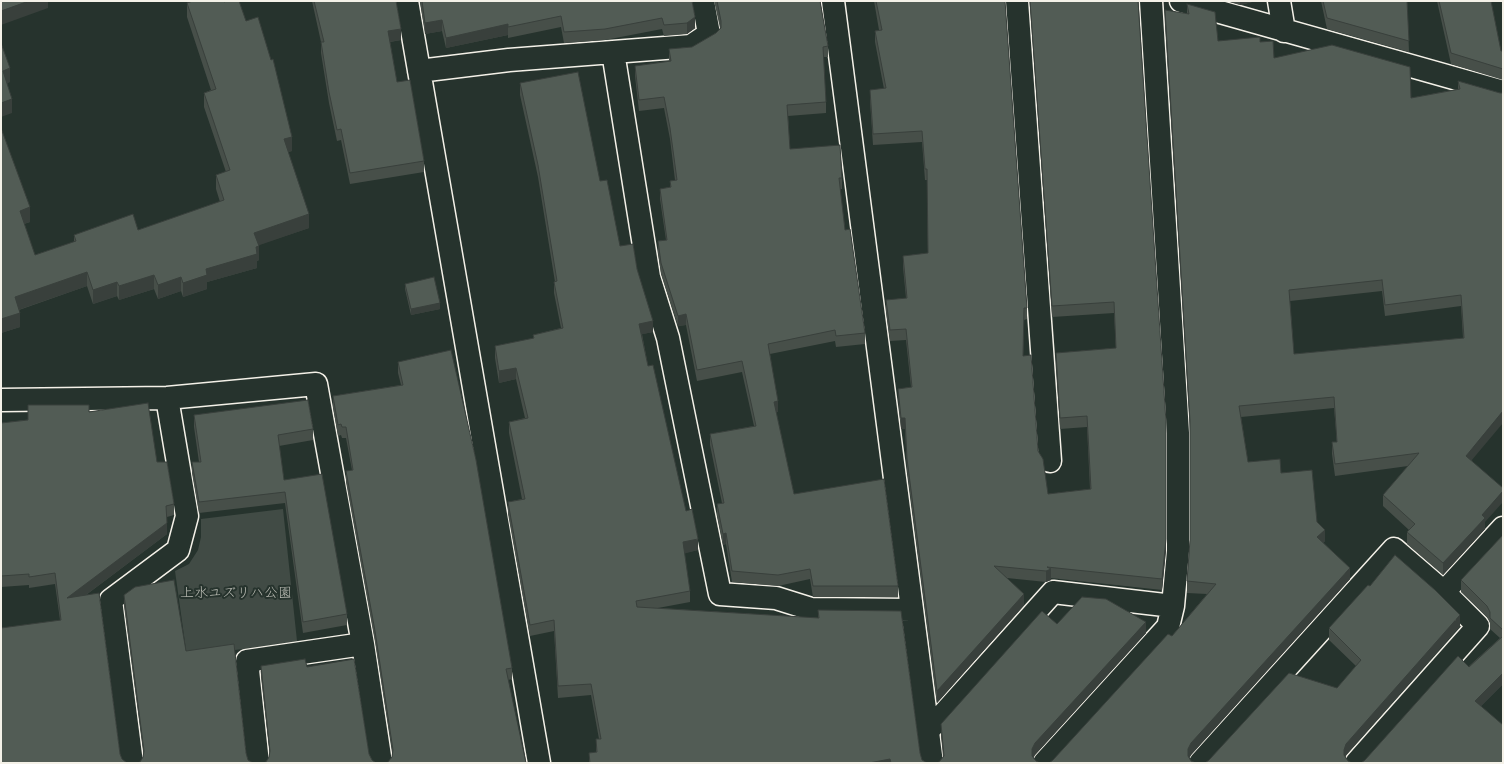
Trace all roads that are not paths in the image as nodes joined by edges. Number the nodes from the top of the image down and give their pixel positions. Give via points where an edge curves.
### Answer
1 (407, 1) edge
2 (703, 1) edge
3 (834, 1) edge
4 (1017, 1) edge
5 (1151, 1) edge
6 (1181, 1) edge
7 (1279, 1) edge
8 (1284, 32) junction
9 (613, 52) junction
10 (420, 71) junction
11 (1503, 92) edge
12 (167, 398) junction
13 (1, 400) edge
14 (1050, 461) dead end
15 (1503, 528) edge
16 (1444, 592) junction
17 (1173, 606) junction
18 (912, 610) junction
19 (363, 644) junction
20 (928, 731) junction
21 (132, 763) edge
22 (258, 763) edge
23 (381, 763) edge
24 (539, 763) edge
25 (932, 763) edge
26 (1044, 763) edge
27 (1200, 763) edge
28 (1356, 763) edge

1 - 10 street
2 - 9 street via 709,34 691,46
3 - 18 street
4 - 14 street
5 - 17 street via 1178,433 1178,551
6 - 8 street
7 - 8 street
8 - 11 street
9 - 10 street via 509,60
9 - 18 street via 649,277 668,338 720,594 776,598 811,609
10 - 24 street
12 - 13 street
12 - 19 street via 316,384
12 - 21 street via 187,516 178,550 111,600
15 - 16 street
16 - 27 street via 1394,549
16 - 28 street via 1478,626
17 - 20 street via 1053,592
17 - 26 street via 1168,627
18 - 20 street
19 - 22 street via 247,661
19 - 23 street
20 - 25 street

